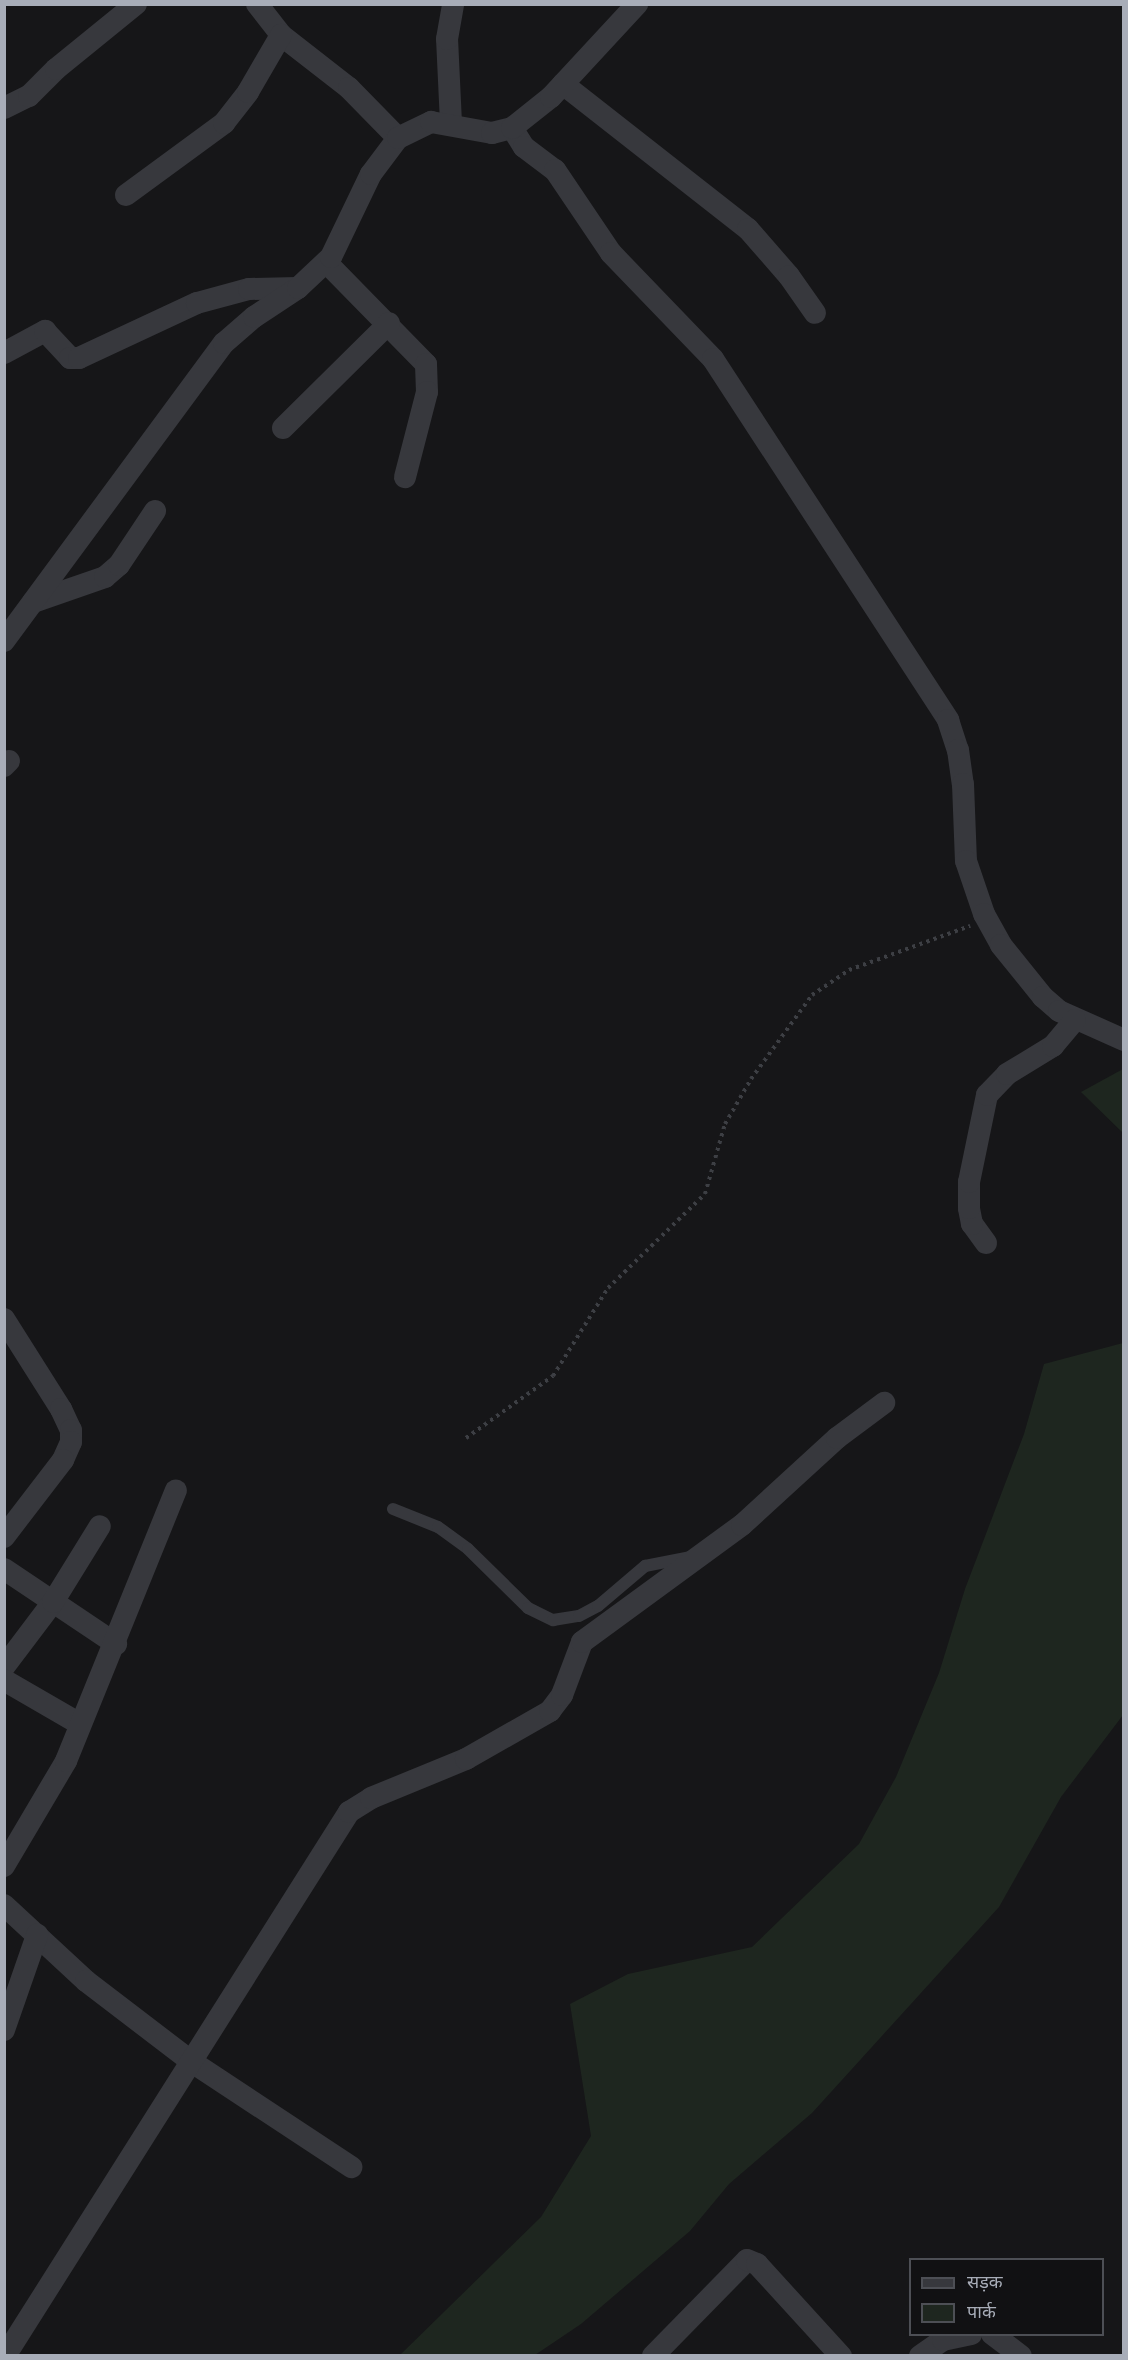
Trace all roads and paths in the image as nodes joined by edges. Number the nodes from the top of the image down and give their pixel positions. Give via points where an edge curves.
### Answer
1 (136, 4) edge
2 (257, 4) edge
3 (453, 4) edge
4 (637, 4) edge
5 (281, 35) junction
6 (563, 84) junction
7 (4, 108) edge
8 (451, 123) junction
9 (512, 128) junction
10 (398, 138) junction
11 (126, 195) dead end
12 (326, 262) junction
13 (298, 288) junction
14 (815, 313) dead end
15 (389, 323) junction
16 (4, 353) edge
17 (284, 428) dead end
18 (405, 477) dead end
19 (154, 511) dead end
20 (33, 602) junction
21 (4, 641) edge
22 (988, 921) junction
23 (1076, 1020) junction
24 (1124, 1040) edge
25 (986, 1243) dead end
26 (4, 1319) edge
27 (884, 1403) dead end
28 (466, 1438) dead end
29 (176, 1490) dead end
30 (393, 1509) dead end
31 (100, 1527) dead end
32 (4, 1537) edge
33 (698, 1557) junction
34 (4, 1569) edge
35 (53, 1602) junction
36 (116, 1644) junction
37 (4, 1667) edge
38 (4, 1680) edge
39 (80, 1724) junction
40 (4, 1866) edge
41 (4, 1905) edge
42 (37, 1935) junction
43 (4, 2030) edge
44 (192, 2062) junction
45 (351, 2167) dead end
46 (962, 2336) edge
47 (995, 2336) edge
48 (668, 2350) edge
49 (5, 2355) edge
50 (841, 2355) edge
51 (920, 2355) edge
52 (1021, 2355) edge

1 - 7 street via 29,96
2 - 5 street
3 - 8 street via 447,39
4 - 6 street
5 - 10 street via 349,88
5 - 11 street via 248,92 224,123
6 - 9 street
6 - 14 street via 748,229
8 - 9 street via 492,133
8 - 10 street via 431,122
9 - 22 street via 524,147 555,170 610,252 712,359 948,720 963,784 966,861
10 - 12 street via 370,174
12 - 13 street
12 - 15 street
13 - 16 street via 249,289 197,303 79,358 70,358 45,331
13 - 20 street via 254,317 224,344
15 - 17 street
15 - 18 street via 419,352 429,375
19 - 20 street via 119,565 105,578
20 - 21 street
22 - 23 street via 1001,945 1043,997
22 - 28 path via 849,970 812,995 751,1079 724,1125 705,1194 608,1288 553,1376
23 - 24 street
23 - 25 street via 1053,1046 1007,1074 987,1095 969,1182 972,1224
26 - 32 street via 61,1409 71,1430 71,1442 63,1460
27 - 33 street via 837,1438 742,1526
29 - 36 street
30 - 33 lane via 438,1527 468,1549 528,1608 553,1620 579,1616 598,1606 645,1566
31 - 35 street
33 - 44 street via 582,1642 562,1695 550,1711 466,1759 371,1798 349,1812
34 - 35 street
35 - 36 street
35 - 37 street
36 - 39 street
38 - 39 street
39 - 40 street via 46,1801
41 - 42 street
42 - 43 street
42 - 44 street via 86,1981
44 - 45 street
44 - 49 street
46 - 51 street via 943,2340
47 - 52 street
48 - 50 street via 742,2263 751,2260

